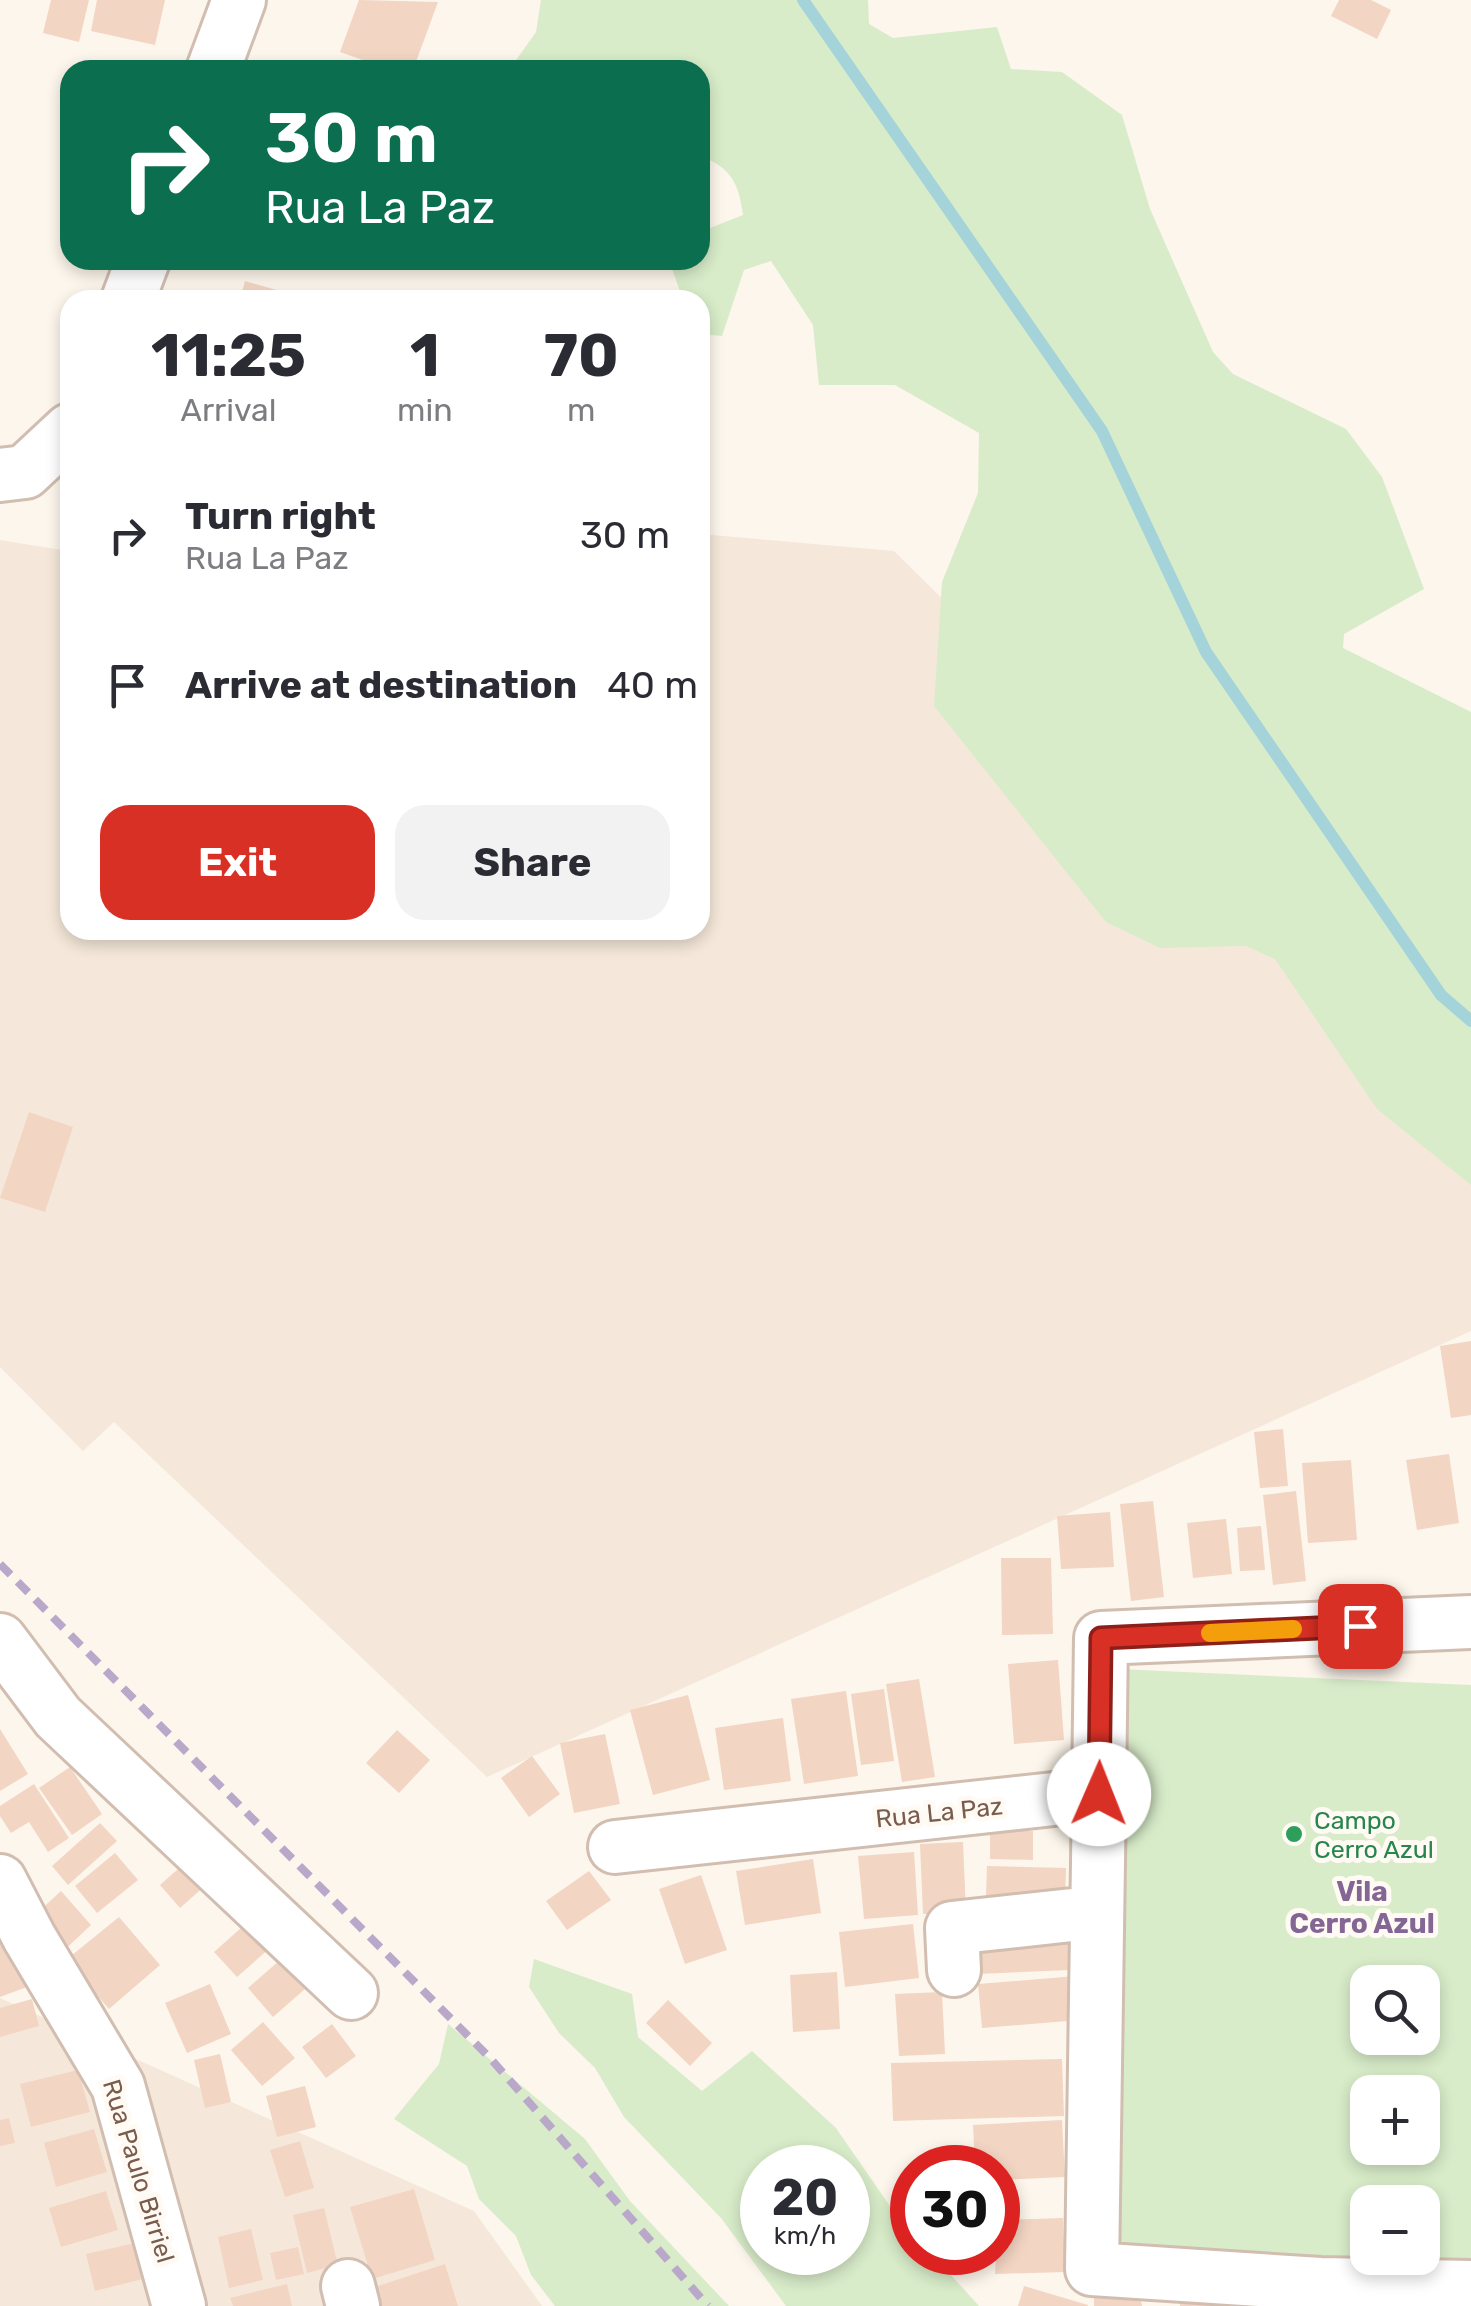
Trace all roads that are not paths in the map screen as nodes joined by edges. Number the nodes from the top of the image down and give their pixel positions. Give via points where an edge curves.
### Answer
1 (239, 0) edge
2 (217, 60) edge
3 (60, 440) edge
4 (0, 475) edge
5 (1471, 1622) edge
6 (0, 1640) edge
7 (1099, 1794) junction
8 (614, 1847) dead end
9 (0, 1881) edge
10 (1097, 1915) junction
11 (954, 1970) dead end
12 (352, 1993) dead end
13 (1471, 2288) edge
14 (1322, 2295) edge
15 (179, 2306) edge

1 - 2 street
3 - 4 street via 26,472
5 - 7 street via 1101,1638
6 - 12 street via 58,1717
7 - 8 street, Rua La Paz
7 - 10 street
9 - 15 street, Rua Paulo Birriel via 118,2086
10 - 11 street via 952,1928
10 - 14 street via 1092,2268
13 - 14 street

